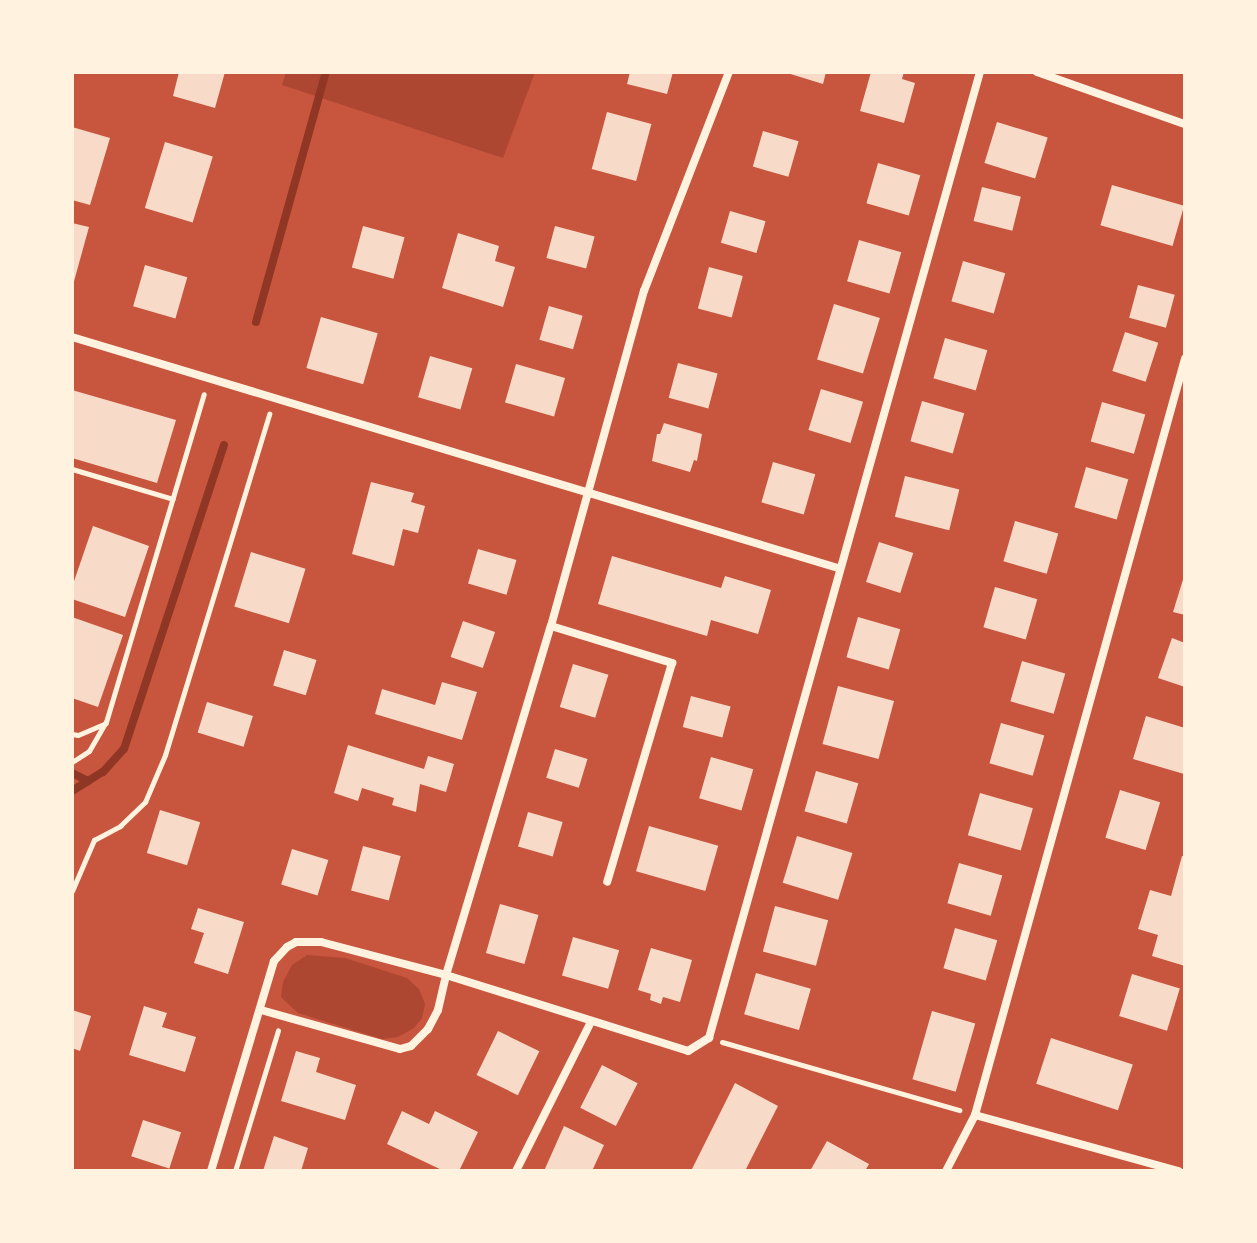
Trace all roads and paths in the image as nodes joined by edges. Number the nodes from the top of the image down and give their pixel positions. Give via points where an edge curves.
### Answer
1 (729, 72) edge
2 (980, 72) edge
3 (1037, 72) edge
4 (1185, 124) edge
5 (72, 337) edge
6 (1185, 359) edge
7 (209, 378) junction
8 (274, 398) junction
9 (72, 469) edge
10 (586, 489) junction
11 (173, 499) junction
12 (838, 568) junction
13 (551, 626) junction
14 (106, 722) junction
15 (72, 734) edge
16 (72, 762) edge
17 (607, 882) dead end
18 (72, 891) edge
19 (446, 975) junction
20 (261, 1010) junction
21 (282, 1016) junction
22 (591, 1022) junction
23 (709, 1038) junction
24 (975, 1115) junction
25 (211, 1171) edge
26 (235, 1171) edge
27 (516, 1171) edge
28 (946, 1171) edge
29 (1178, 1171) edge

1 - 10 street via 644,291
2 - 12 street
3 - 4 street
5 - 7 street
6 - 24 street
7 - 8 street
7 - 11 path
8 - 10 street
8 - 18 path via 165,755 145,802 120,826 94,840
9 - 11 path
10 - 12 street
10 - 13 street
11 - 14 path
12 - 23 street
13 - 17 street via 672,663
13 - 19 street
14 - 15 path
14 - 16 path via 89,751
19 - 20 street via 321,942 296,942 274,961
19 - 21 street via 433,1021 411,1046 388,1048
19 - 22 street
20 - 21 street
20 - 25 street
21 - 26 path
22 - 23 street via 688,1051
22 - 27 street
23 - 24 path
24 - 28 street
24 - 29 street

